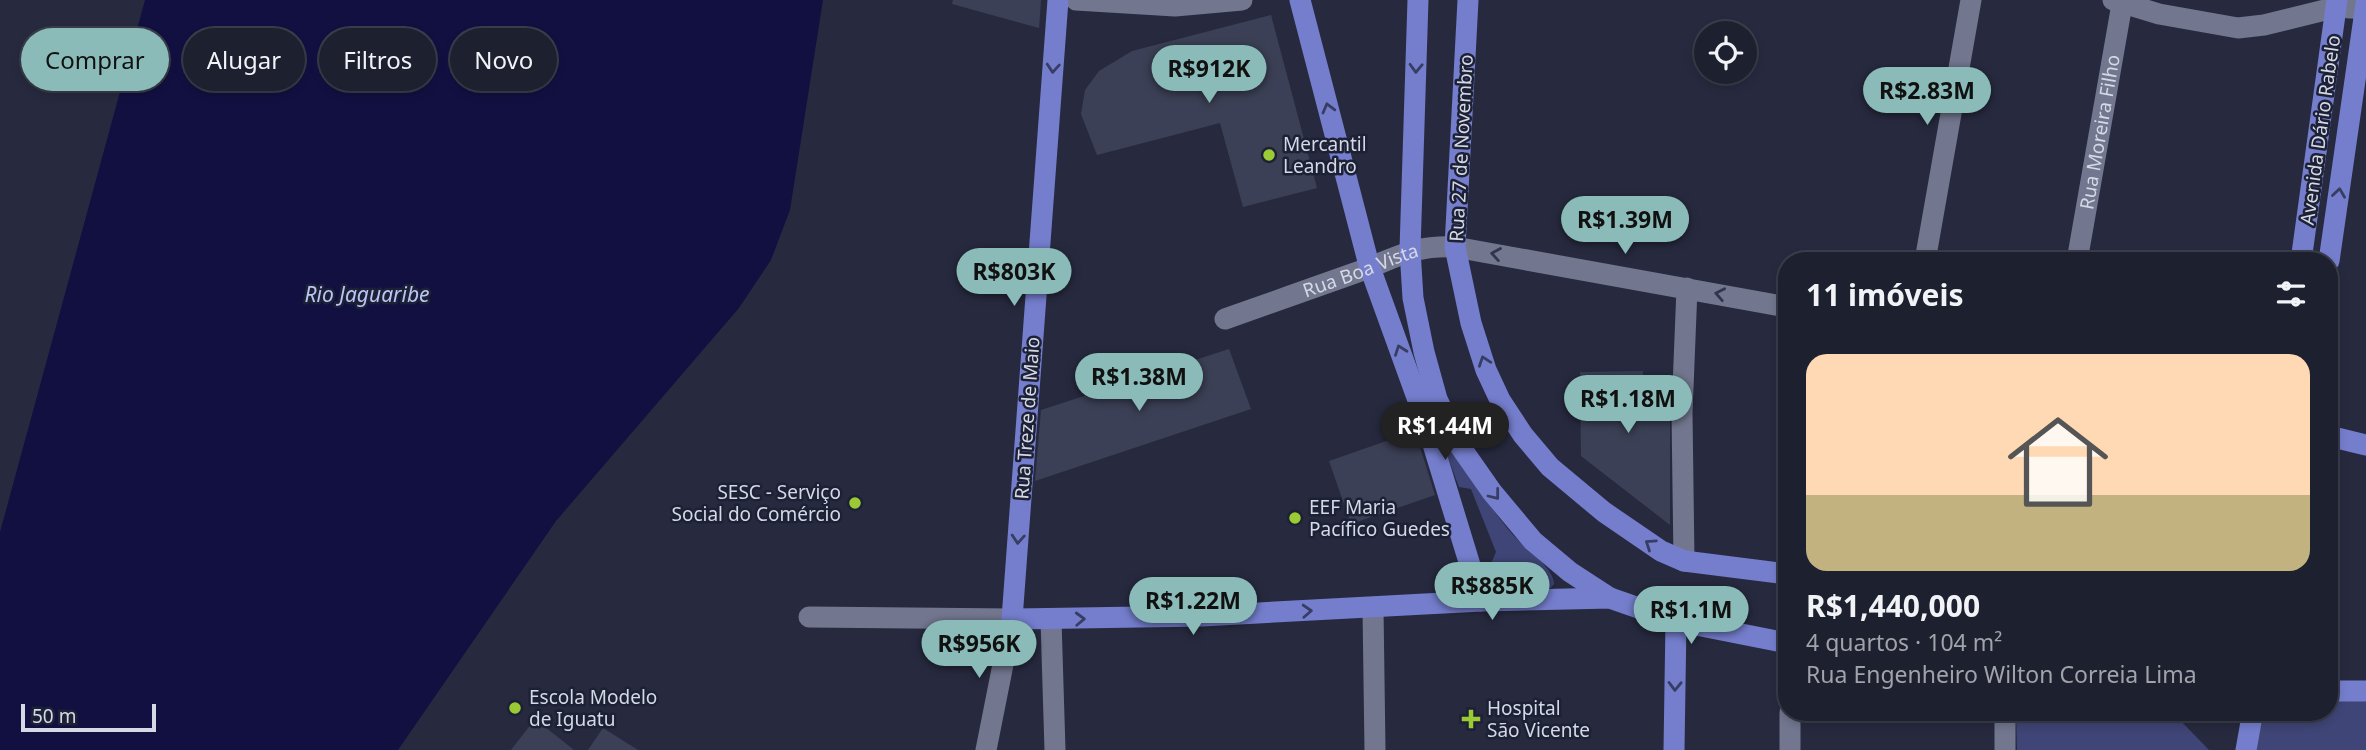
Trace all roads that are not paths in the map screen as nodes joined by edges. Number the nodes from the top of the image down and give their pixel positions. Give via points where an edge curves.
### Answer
1 (1058, 0) edge
2 (1076, 0) edge
3 (1242, 0) edge
4 (1300, 0) edge
5 (1418, 0) edge
6 (1468, 0) edge
7 (1971, 0) edge
8 (2118, 2) edge
9 (2337, 4) edge
10 (2366, 6) edge
11 (1455, 247) junction
12 (1410, 250) junction
13 (1927, 252) edge
14 (2078, 252) edge
15 (2303, 252) edge
16 (2331, 252) edge
17 (1370, 268) junction
18 (1686, 288) junction
19 (1778, 305) edge
20 (1225, 319) dead end
21 (2338, 438) edge
22 (2366, 445) edge
23 (1684, 561) junction
24 (1778, 573) edge
25 (1610, 598) junction
26 (1480, 601) junction
27 (1373, 608) junction
28 (809, 617) dead end
29 (1012, 619) junction
30 (1051, 620) junction
31 (1676, 621) junction
32 (1778, 641) edge
33 (2338, 691) edge
34 (2366, 691) edge
35 (1790, 721) edge
36 (2006, 721) edge
37 (2251, 721) edge
38 (986, 750) edge
39 (1055, 750) edge
40 (1376, 750) edge
41 (1674, 750) edge
42 (1790, 750) edge
43 (2005, 750) edge
44 (2246, 750) edge

1 -> 29 main road, Rua Treze de Maio
2 - 3 street via 1175,6
17 -> 4 main road
5 -> 12 main road
6 - 11 main road, Rua 27 de Novembro
7 - 13 street
8 - 9 street via 2238,28
8 - 14 street, Rua Moreira Filho
9 - 10 street
9 - 15 main road, Avenida Dário Rabelo
16 -> 10 main road, Avenida Dário Rabelo
11 - 12 street, Rua Boa Vista
18 -> 11 street, Rua Boa Vista
23 -> 11 main road, Rua 27 de Novembro via 1604,512 1550,467 1523,435 1486,370
12 - 17 street, Rua Boa Vista
12 -> 25 main road via 1413,298 1424,352 1437,398 1457,442 1533,541
17 - 20 street, Rua Boa Vista
26 -> 17 main road via 1428,428
19 -> 18 street, Rua Boa Vista
18 - 23 street
21 - 22 main road
23 - 24 main road, Rua 27 de Novembro
25 - 26 main road
25 - 31 main road
26 - 27 main road
30 -> 27 main road
27 - 40 street
28 - 29 street
29 - 30 main road
29 - 38 street, Rua Treze de Maio
30 - 39 street
31 - 32 main road
31 -> 41 main road
33 - 34 main road
35 - 42 street
36 - 43 street
37 - 44 main road

